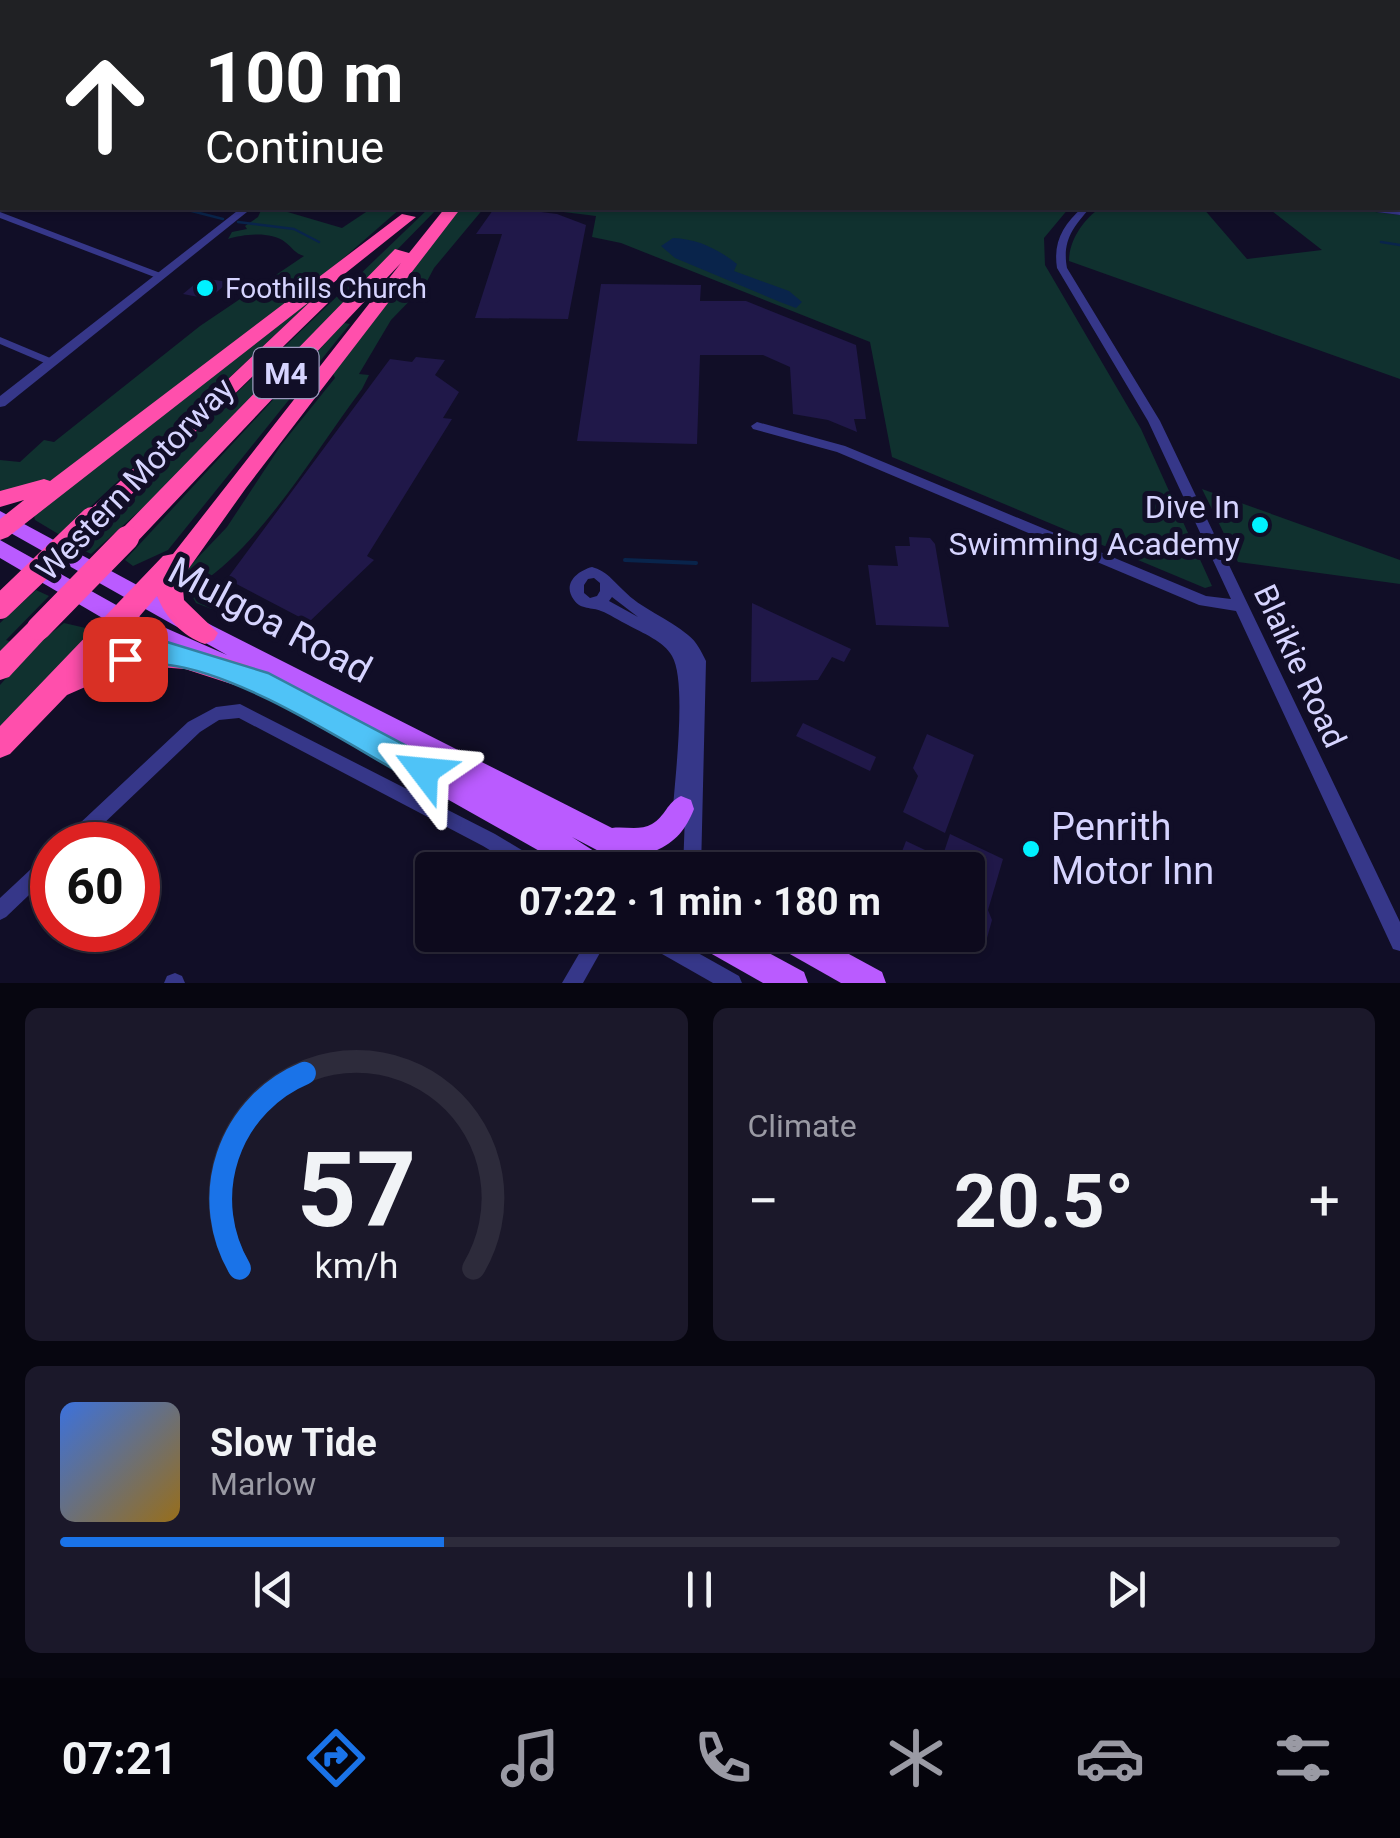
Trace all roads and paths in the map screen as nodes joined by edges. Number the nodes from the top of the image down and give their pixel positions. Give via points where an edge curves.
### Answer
1 (244, 210) edge
2 (443, 210) edge
3 (451, 210) edge
4 (1084, 210) edge
5 (414, 212) edge
6 (0, 214) edge
7 (160, 276) junction
8 (0, 340) edge
9 (51, 362) junction
10 (0, 403) edge
11 (757, 426) dead end
12 (68, 475) junction
13 (0, 499) edge
14 (210, 519) junction
15 (3, 524) edge
16 (0, 548) edge
17 (610, 584) junction
18 (141, 596) junction
19 (597, 601) junction
20 (1242, 606) junction
21 (0, 607) edge
22 (120, 617) junction
23 (205, 633) junction
24 (0, 669) edge
25 (259, 681) junction
26 (22, 724) junction
27 (0, 745) edge
28 (682, 809) joint
29 (94, 822) edge
30 (599, 838) junction
31 (509, 852) edge
32 (571, 852) edge
33 (627, 852) edge
34 (693, 852) edge
35 (30, 882) edge
36 (0, 911) edge
37 (1400, 942) edge
38 (591, 952) edge
39 (678, 952) edge
40 (737, 952) edge
41 (815, 952) edge
42 (572, 983) edge
43 (732, 983) edge
44 (793, 983) edge
45 (871, 983) edge

1 - 7 street
2 - 24 highway, Western Motorway / M4, bridge
3 - 14 highway
4 - 20 street, Blaikie Road via 1058,248 1062,268 1154,421
5 - 12 highway, M4
5 - 21 highway, Western Motorway / M4, bridge
6 - 7 street
7 - 9 street
8 - 9 street
9 - 10 street
11 - 20 street via 841,449 1204,601
12 - 13 highway, M4
12 - 15 highway, M4
14 - 18 highway
14 - 23 highway via 170,576 168,590 173,608
15 - 18 main road, Mulgoa Road
16 - 22 main road, Mulgoa Road
17 - 19 street
17 - 19 street via 597,574 578,582 580,598
17 - 34 street via 619,598 690,644 700,661
18 - 22 highway
18 - 23 main road, Mulgoa Road
19 - 28 street via 681,657 687,692
20 - 37 street, Blaikie Road
22 - 25 main road, Mulgoa Road
22 - 26 highway
23 - 30 main road, Mulgoa Road
25 - 26 highway via 150,653 88,673
25 - 32 main road, Mulgoa Road
26 - 27 highway
28 - 30 main road via 657,839
29 - 31 street via 194,727 240,710
30 - 33 main road, Mulgoa Road
35 - 36 street
38 - 42 street
39 - 43 street
40 - 44 main road
41 - 45 main road

